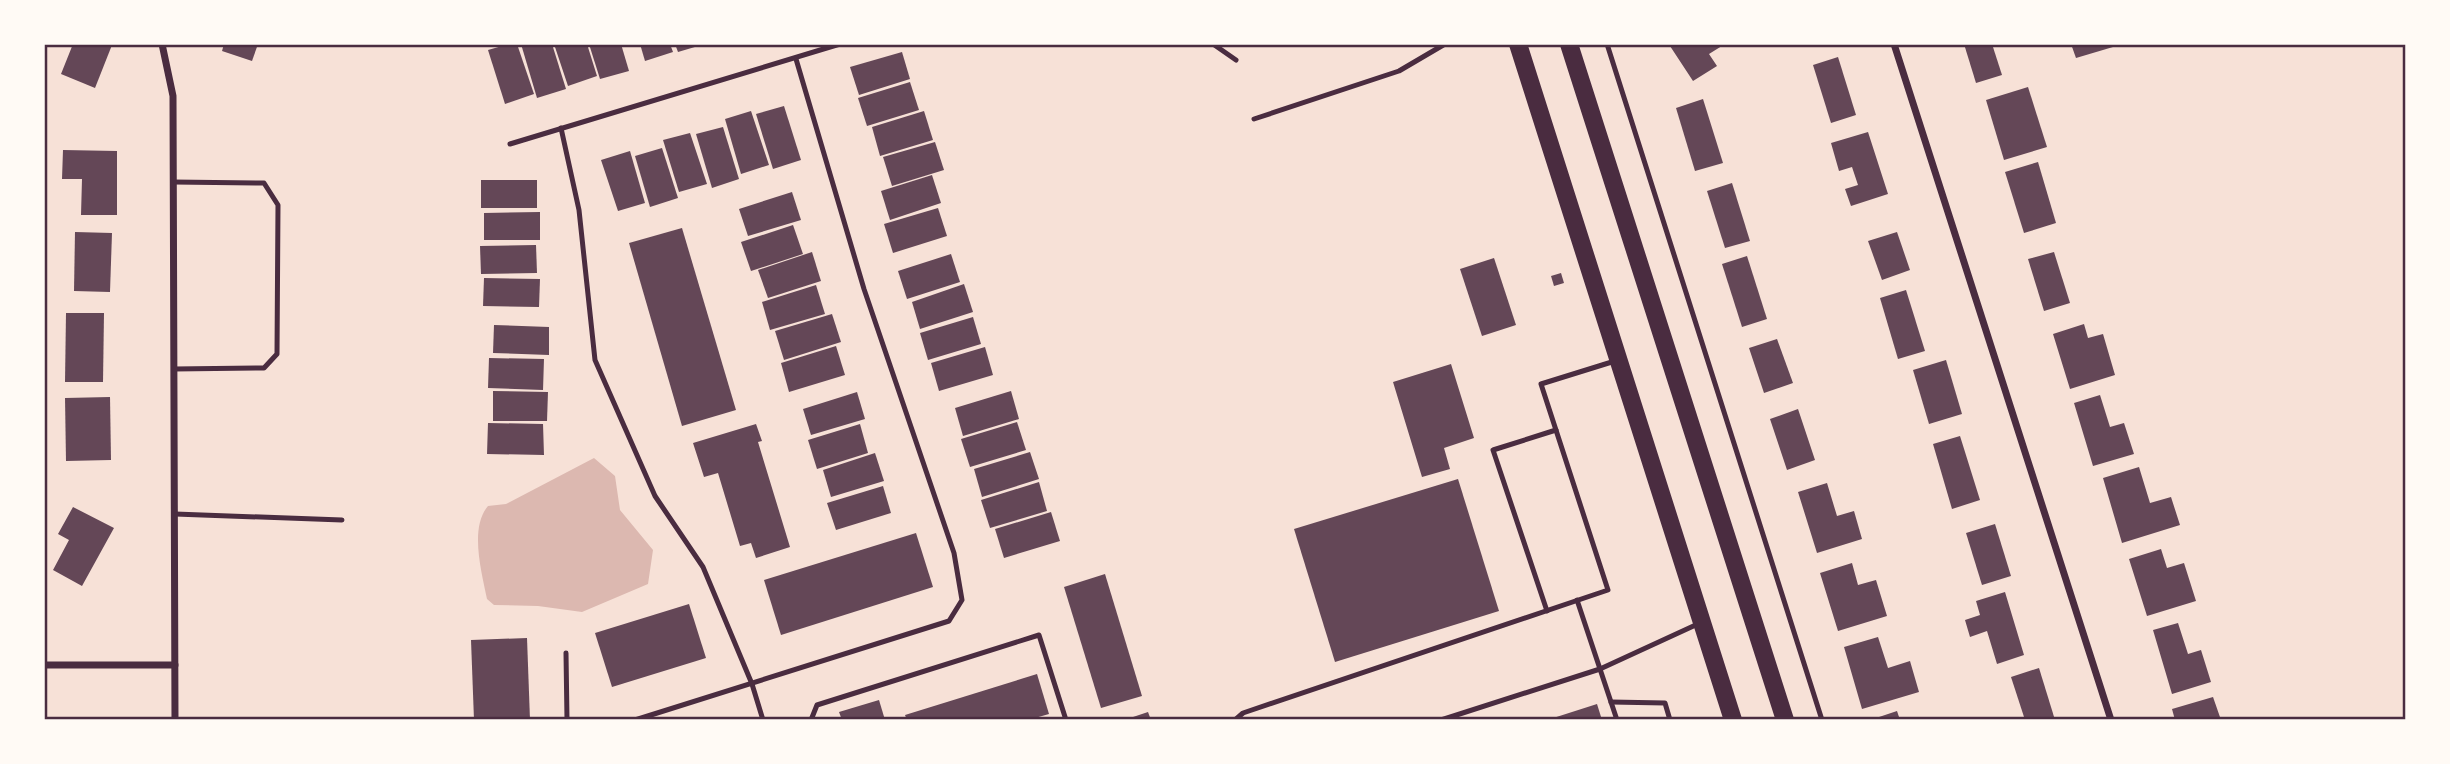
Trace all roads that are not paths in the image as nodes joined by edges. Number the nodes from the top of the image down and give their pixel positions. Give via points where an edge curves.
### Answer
1 (162, 44) edge
2 (840, 44) edge
3 (1213, 44) edge
4 (1445, 44) edge
5 (1518, 44) edge
6 (1569, 44) edge
7 (1607, 44) edge
8 (1894, 44) edge
9 (796, 59) junction
10 (1236, 60) dead end
11 (1254, 119) dead end
12 (561, 128) junction
13 (510, 144) dead end
14 (173, 182) junction
15 (1618, 360) junction
16 (174, 369) junction
17 (1556, 429) junction
18 (175, 514) junction
19 (342, 520) dead end
20 (1577, 600) junction
21 (1547, 611) junction
22 (1702, 622) junction
23 (566, 653) dead end
24 (44, 665) edge
25 (175, 665) junction
26 (1600, 669) junction
27 (752, 684) junction
28 (1611, 702) junction
29 (1243, 713) junction
30 (175, 720) edge
31 (567, 720) edge
32 (635, 720) edge
33 (763, 720) edge
34 (811, 720) edge
35 (1066, 720) edge
36 (1235, 720) edge
37 (1246, 720) edge
38 (1441, 720) edge
39 (1617, 720) edge
40 (1670, 720) edge
41 (1733, 720) edge
42 (1785, 720) edge
43 (1822, 720) edge
44 (2111, 720) edge

1 - 14 street via 173,96
2 - 9 lane
3 - 10 lane
4 - 11 lane via 1399,71
5 - 15 main road
6 - 42 main road
7 - 43 lane
8 - 44 street
9 - 12 lane
9 - 27 lane via 864,289 954,553 962,600 949,621
12 - 13 lane
12 - 27 lane via 579,209 595,360 655,496 704,566
14 - 16 street
14 - 16 lane via 264,183 278,205 277,354 264,368
15 - 17 lane via 1541,384
15 - 22 main road
16 - 18 street
17 - 20 lane via 1608,590
17 - 21 lane via 1493,450
18 - 19 lane
18 - 25 street
20 - 21 lane
20 - 26 lane
21 - 29 lane
22 - 26 lane
22 - 41 main road
23 - 31 lane
24 - 25 street
25 - 30 street
26 - 28 lane
26 - 38 lane
27 - 32 lane
27 - 33 lane
28 - 39 lane
28 - 40 lane via 1665,703
29 - 36 lane
29 - 37 lane
34 - 35 lane via 817,705 1039,635

